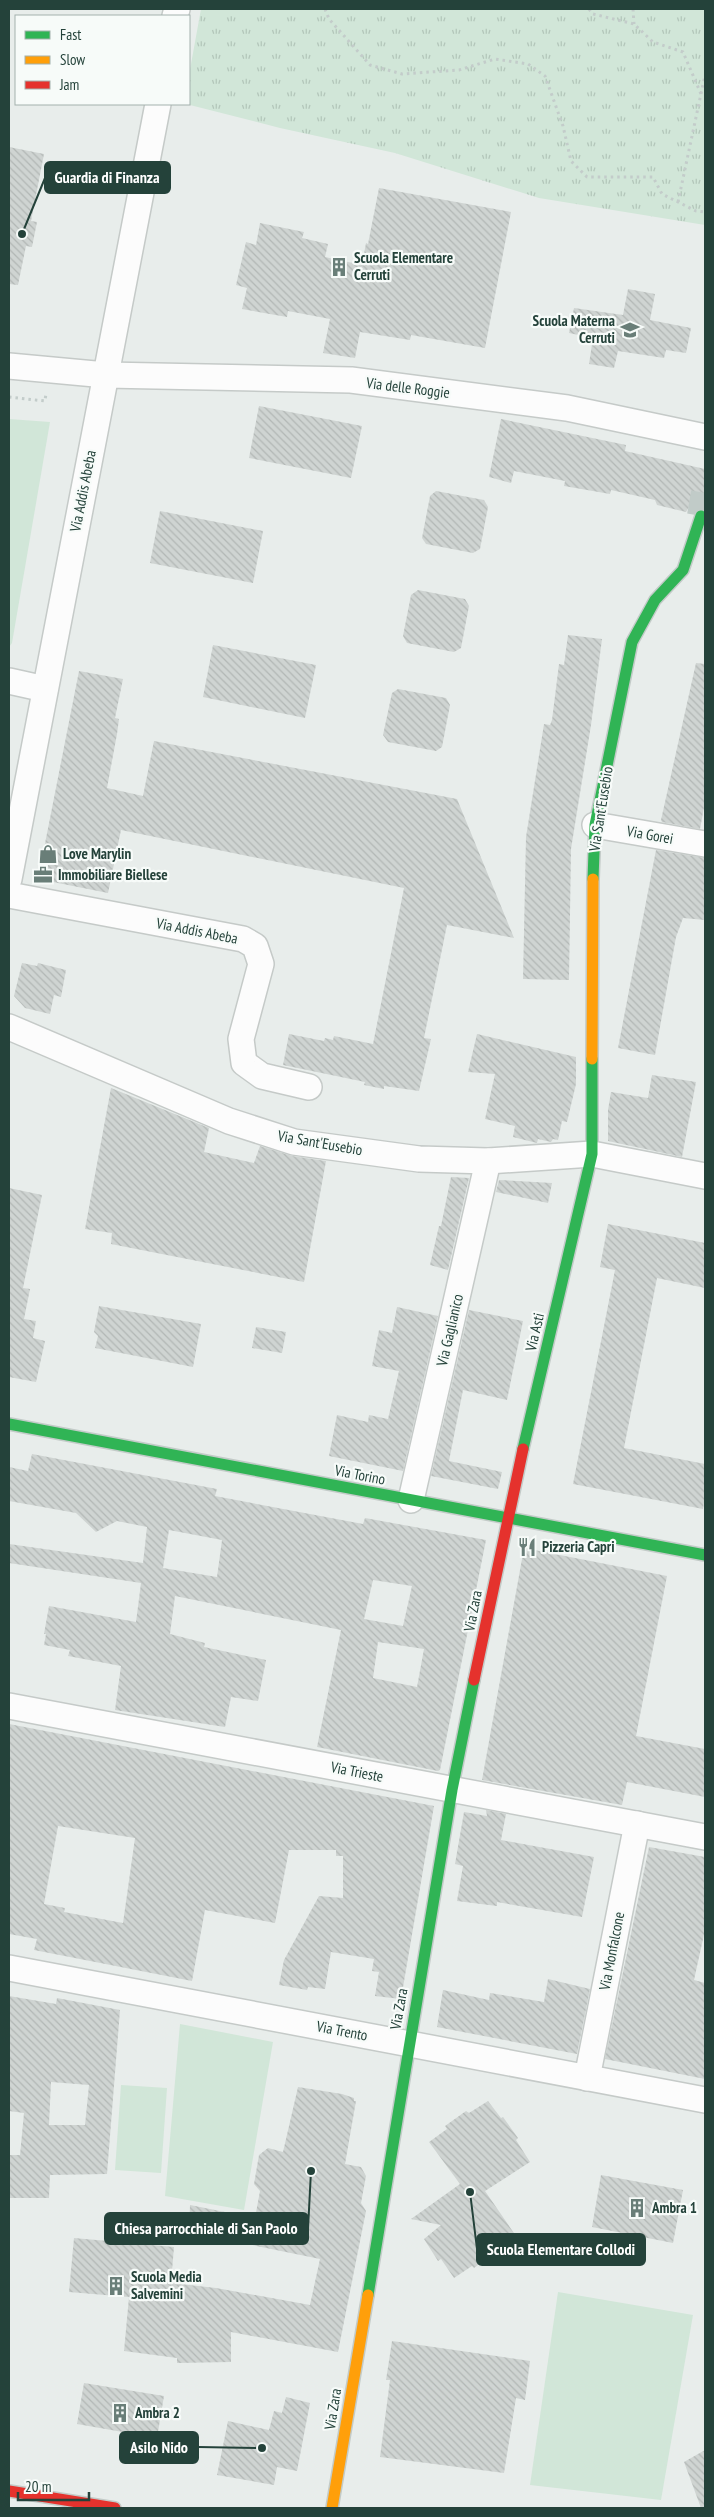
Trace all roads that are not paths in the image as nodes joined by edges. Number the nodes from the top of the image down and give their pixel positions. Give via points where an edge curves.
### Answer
1 (158, 105) edge
2 (9, 366) edge
3 (106, 375) junction
4 (705, 437) edge
5 (701, 516) dead end
6 (9, 681) edge
7 (45, 689) junction
8 (595, 825) junction
9 (705, 844) edge
10 (9, 879) edge
11 (9, 895) edge
12 (9, 1027) edge
13 (309, 1087) dead end
14 (592, 1154) junction
15 (488, 1161) junction
16 (705, 1176) edge
17 (9, 1424) edge
18 (411, 1500) junction
19 (507, 1517) junction
20 (705, 1555) edge
21 (9, 1706) edge
22 (452, 1790) junction
23 (637, 1824) junction
24 (705, 1837) edge
25 (9, 1968) edge
26 (408, 2044) junction
27 (587, 2078) junction
28 (705, 2100) edge
29 (9, 2491) edge
30 (115, 2508) edge
31 (332, 2508) edge

1 - 3 street, Via Addis Abeba
2 - 3 street, Via delle Roggie
3 - 4 street, Via delle Roggie via 351,380 567,408
3 - 7 street, Via Addis Abeba
5 - 8 street, Via Sant'Eusebio via 683,570 655,600 632,642
6 - 7 street
7 - 10 street, Via Addis Abeba
8 - 9 street, Via Gorei
8 - 14 street, Via Sant'Eusebio
11 - 13 street, Via Addis Abeba via 243,939 255,946 262,964 241,1039 244,1063 262,1076
12 - 15 street, Via Sant'Eusebio via 229,1120 294,1142 420,1159
14 - 15 street, Via Sant'Eusebio
14 - 16 street, Via Sant'Eusebio
14 - 19 street, Via Asti
15 - 18 street, Via Gaglianico
17 - 18 street, Via Torino
18 - 19 street, Via Torino
19 - 20 street, Via Torino
19 - 22 street, Via Zara
21 - 22 street, Via Trieste
22 - 23 street, Via Trieste
22 - 26 street, Via Zara
23 - 24 street, Via Trieste
23 - 27 street, Via Monfalcone
25 - 26 street, Via Trento
26 - 27 street, Via Trento
26 - 31 street, Via Zara
27 - 28 street, Via Trento
29 - 30 street

